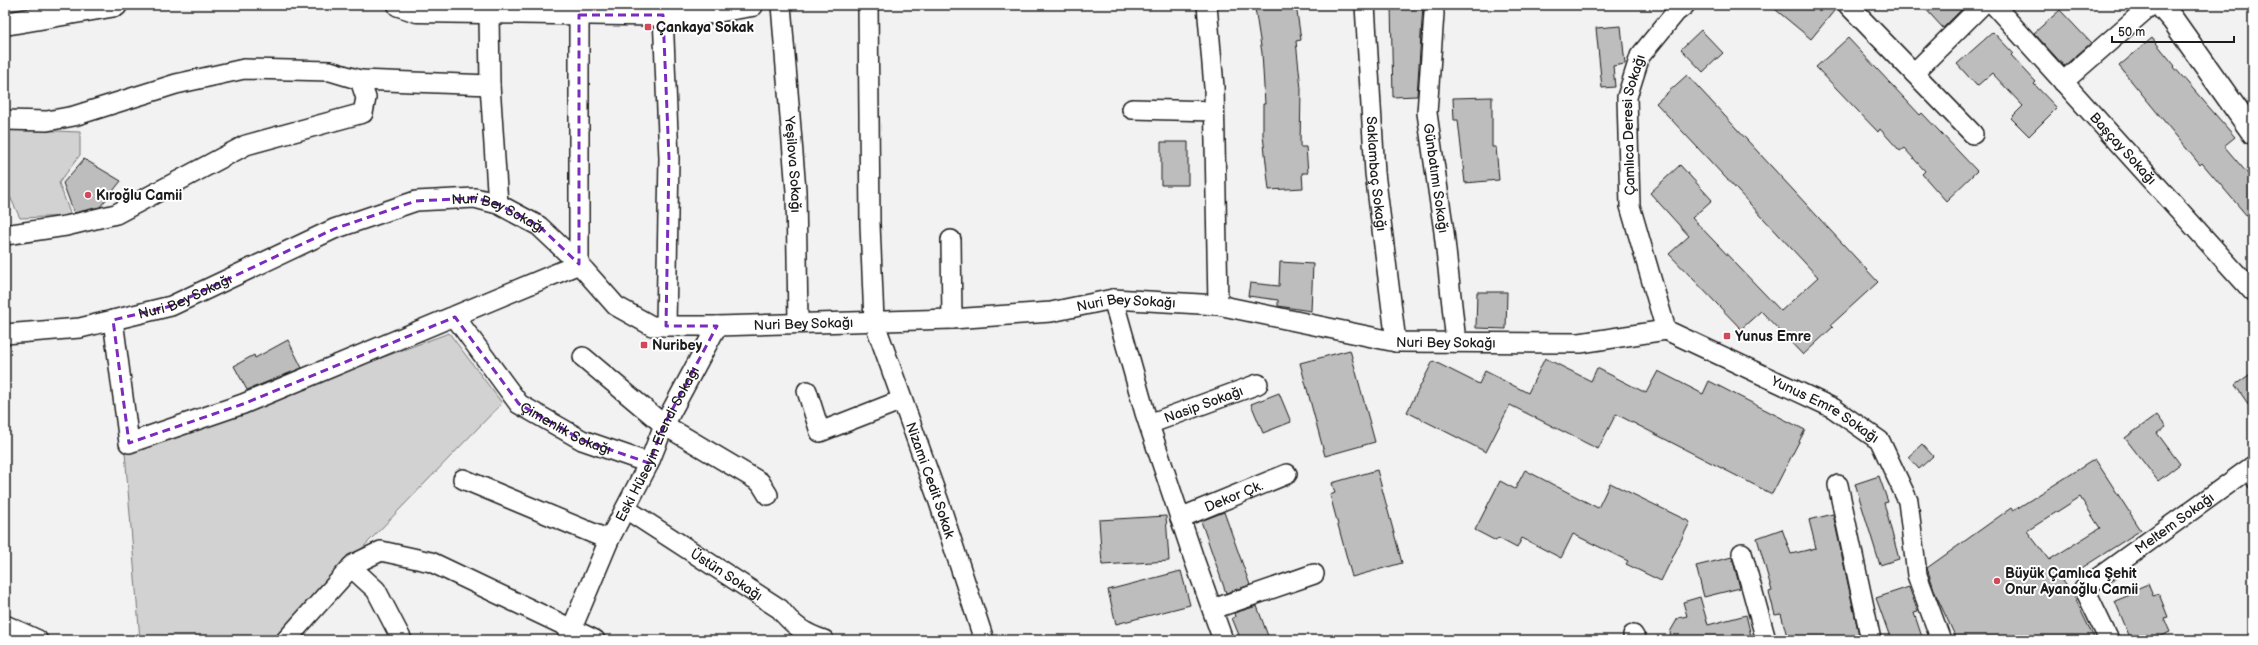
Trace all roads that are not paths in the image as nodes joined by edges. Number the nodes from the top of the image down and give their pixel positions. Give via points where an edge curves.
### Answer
1 (116, 5) edge
2 (398, 5) edge
3 (751, 5) edge
4 (781, 5) edge
5 (868, 5) edge
6 (1207, 5) edge
7 (1366, 5) edge
8 (1848, 5) edge
9 (1982, 5) edge
10 (1994, 5) edge
11 (2151, 5) edge
12 (92, 7) edge
13 (434, 8) edge
14 (1678, 8) edge
15 (2168, 10) edge
16 (677, 12) edge
17 (489, 13) junction
18 (1434, 13) dead end
19 (579, 15) junction
20 (5, 24) edge
21 (1914, 74) junction
22 (360, 80) junction
23 (2063, 82) junction
24 (490, 85) junction
25 (1132, 109) dead end
26 (1214, 111) junction
27 (5, 120) edge
28 (2253, 133) edge
29 (1973, 134) dead end
30 (498, 204) junction
31 (5, 235) edge
32 (951, 240) dead end
33 (579, 264) junction
34 (2253, 292) edge
35 (1112, 299) junction
36 (1218, 305) junction
37 (455, 317) junction
38 (952, 319) junction
39 (113, 320) junction
40 (874, 321) junction
41 (798, 323) junction
42 (666, 326) junction
43 (717, 326) junction
44 (1666, 330) junction
45 (5, 334) edge
46 (1396, 342) junction
47 (1456, 342) junction
48 (583, 357) dead end
49 (1258, 384) dead end
50 (807, 391) dead end
51 (902, 400) junction
52 (1149, 424) junction
53 (664, 425) junction
54 (649, 462) junction
55 (1287, 474) dead end
56 (2251, 474) edge
57 (463, 479) dead end
58 (1838, 485) dead end
59 (768, 495) dead end
60 (626, 509) junction
61 (1180, 518) junction
62 (610, 540) junction
63 (1742, 553) dead end
64 (351, 567) junction
65 (1314, 574) dead end
66 (1213, 609) junction
67 (5, 625) edge
68 (569, 635) edge
69 (38, 640) edge
70 (286, 640) edge
71 (402, 640) edge
72 (595, 640) edge
73 (824, 640) edge
74 (984, 640) edge
75 (1223, 640) edge
76 (1766, 640) edge
77 (1871, 640) edge
78 (1942, 640) edge
79 (2109, 640) edge

1 - 12 street
2 - 13 street via 417,11
3 - 16 street
4 - 41 street, Yeşilova Sokağı via 796,191
5 - 40 street, Nizami Cedit Sokak via 870,224
6 - 26 street
7 - 46 street, Saklambaç Sokağı via 1375,173
8 - 21 street
9 - 21 street
10 - 23 street, Başçay Sokağı
11 - 23 street
12 - 20 street
13 - 17 street
14 - 44 street, Çamlıca Deresi Sokağı via 1640,56 1627,97 1630,206
15 - 28 street
16 - 19 street
16 - 42 street via 669,158
17 - 19 street
17 - 24 street
18 - 47 street, Günbatımı Sokağı via 1427,113
19 - 33 street
21 - 29 street
22 - 24 street
22 - 27 street via 330,71 244,69 176,84 74,116 47,121
22 - 31 street via 366,98 363,113 246,145 116,214 66,226
23 - 34 street, Başçay Sokağı
24 - 30 street
25 - 26 street
26 - 36 street
30 - 33 street, Nuri Bey Sokağı via 539,226
30 - 39 street, Nuri Bey Sokağı via 475,198 416,201 334,229 171,306
32 - 38 street
33 - 37 street
33 - 42 street, Nuri Bey Sokağı via 616,306 652,326
35 - 36 street, Nuri Bey Sokağı
35 - 38 street, Nuri Bey Sokağı via 1051,312
35 - 52 street
36 - 46 street, Nuri Bey Sokağı
37 - 39 street via 243,404 129,442
37 - 54 street, Çimenlik Sokağı via 519,404 582,440
38 - 40 street, Nuri Bey Sokağı
39 - 45 street, Nuri Bey Sokağı via 80,328
40 - 41 street, Nuri Bey Sokağı
40 - 51 street, Nizami Cedit Sokak
41 - 43 street, Nuri Bey Sokağı
42 - 43 street, Nuri Bey Sokağı
43 - 53 street, Eski Hüseyin Efendi Sokağı
44 - 47 street, Nuri Bey Sokağı via 1580,343
44 - 78 street, Yunus Emre Sokağı via 1833,408 1880,441 1908,501 1917,575
46 - 47 street, Nuri Bey Sokağı
48 - 53 street
49 - 52 street, Nasip Sokağı
50 - 51 street via 820,432
51 - 74 street, Nizami Cedit Sokak via 939,502
52 - 61 street
53 - 54 street, Eski Hüseyin Efendi Sokağı
53 - 59 street via 760,482
54 - 60 street, Eski Hüseyin Efendi Sokağı
55 - 61 street, Dekor Çk.
56 - 79 street, Meltem Sokağı via 2084,588
57 - 62 street
58 - 77 street
60 - 62 street, Eski Hüseyin Efendi Sokağı
60 - 73 street, Üstün Sokağı via 780,609 789,621 807,635
61 - 66 street
62 - 68 street, Eski Hüseyin Efendi Sokağı
63 - 76 street
64 - 68 street via 381,551 431,562
64 - 70 street
64 - 71 street via 376,590
65 - 66 street
66 - 75 street
67 - 69 street
68 - 72 street

